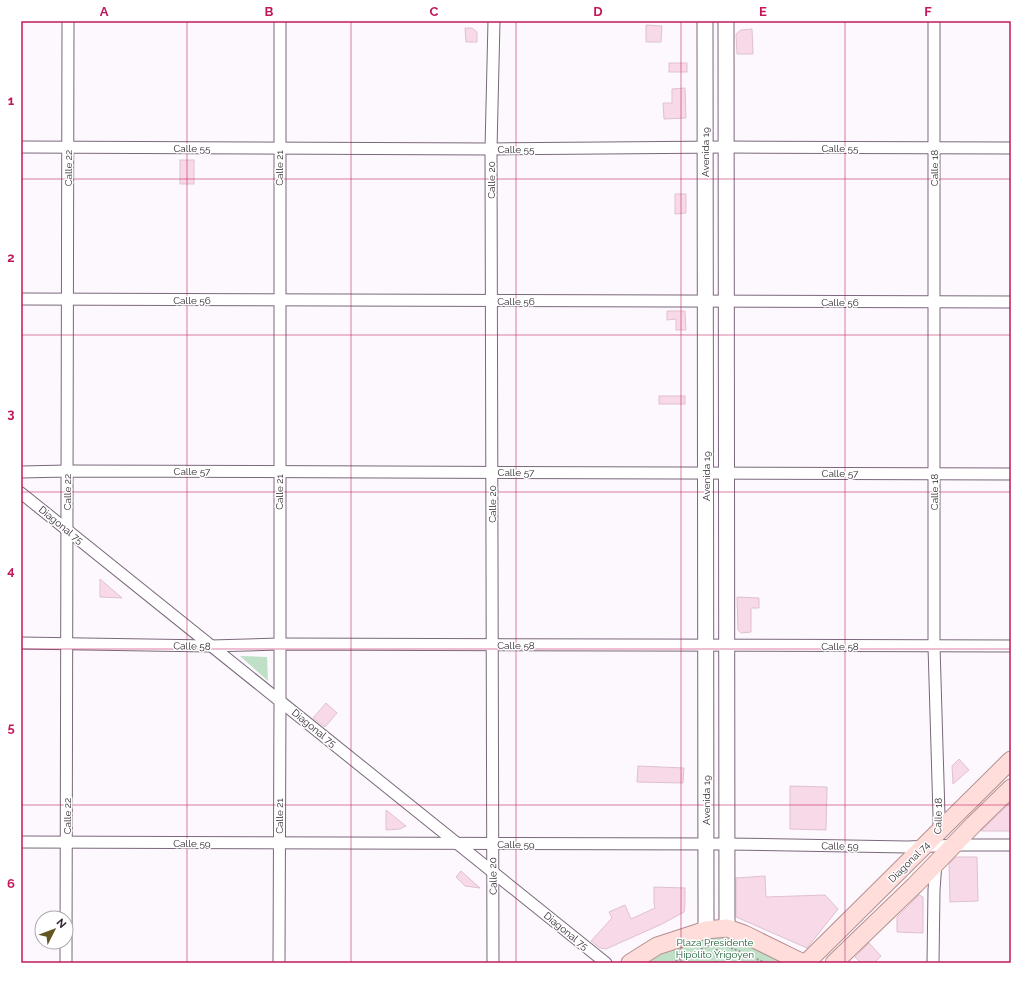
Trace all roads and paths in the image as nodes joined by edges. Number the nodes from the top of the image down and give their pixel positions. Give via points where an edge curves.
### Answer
1 (68, 21) edge
2 (280, 21) edge
3 (494, 21) edge
4 (705, 21) edge
5 (726, 21) edge
6 (934, 21) edge
7 (21, 147) edge
8 (705, 147) junction
9 (726, 147) junction
10 (68, 148) junction
11 (279, 148) junction
12 (934, 148) junction
13 (1011, 148) edge
14 (491, 149) junction
15 (21, 299) edge
16 (67, 299) junction
17 (279, 300) junction
18 (491, 301) junction
19 (706, 301) junction
20 (726, 302) junction
21 (934, 302) junction
22 (1011, 302) edge
23 (67, 471) junction
24 (279, 471) junction
25 (21, 472) edge
26 (492, 472) junction
27 (706, 473) junction
28 (726, 473) junction
29 (934, 474) junction
30 (1011, 474) edge
31 (21, 493) edge
32 (67, 530) junction
33 (21, 643) edge
34 (67, 644) junction
35 (279, 644) junction
36 (492, 645) junction
37 (211, 646) junction
38 (706, 646) junction
39 (726, 646) junction
40 (934, 646) junction
41 (1011, 646) edge
42 (280, 701) junction
43 (1011, 760) edge
44 (1011, 788) edge
45 (21, 842) edge
46 (66, 842) junction
47 (938, 842) junction
48 (279, 843) junction
49 (458, 844) junction
50 (492, 844) junction
51 (706, 844) junction
52 (726, 844) junction
53 (1011, 845) edge
54 (936, 863) junction
55 (493, 872) junction
56 (717, 933) junction
57 (66, 963) edge
58 (279, 963) edge
59 (493, 963) edge
60 (606, 963) edge
61 (630, 963) edge
62 (672, 963) edge
63 (716, 963) edge
64 (766, 963) edge
65 (805, 963) edge
66 (834, 963) edge
67 (933, 963) edge

1 - 10 street, Calle 22
2 - 11 street, Calle 21
3 - 14 street, Calle 20
4 - 8 main road, Avenida 19
5 - 9 main road, Avenida 19
6 - 12 street, Calle 18
7 - 10 street, Calle 55
8 - 9 street, Calle 55
8 - 14 street, Calle 55
8 - 19 main road, Avenida 19
9 - 12 street, Calle 55
9 - 20 main road, Avenida 19
10 - 11 street, Calle 55
10 - 16 street, Calle 22
11 - 14 street, Calle 55
11 - 17 street, Calle 21
12 - 13 street, Calle 55
12 - 21 street, Calle 18
14 - 18 street, Calle 20
15 - 16 street, Calle 56
16 - 17 street, Calle 56
16 - 23 street, Calle 22
17 - 18 street, Calle 56
17 - 24 street, Calle 21
18 - 19 street, Calle 56
18 - 26 street, Calle 20
19 - 20 street, Calle 56
19 - 27 main road, Avenida 19
20 - 21 street, Calle 56
20 - 28 main road, Avenida 19
21 - 22 street, Calle 56
21 - 29 street, Calle 18
23 - 24 street, Calle 57
23 - 25 street, Calle 57
23 - 32 street, Calle 22
24 - 26 street, Calle 57
24 - 35 street, Calle 21
26 - 27 street, Calle 57
26 - 36 street, Calle 20
27 - 28 street, Calle 57
27 - 38 main road, Avenida 19
28 - 29 street, Calle 57
28 - 39 main road, Avenida 19
29 - 30 street, Calle 57
29 - 40 street, Calle 18
31 - 32 street, Diagonal 75
32 - 34 street, Calle 22
32 - 37 street, Diagonal 75
33 - 34 street, Calle 58
34 - 37 street, Calle 58
34 - 46 street, Calle 22
35 - 36 street, Calle 58
35 - 37 street, Calle 58
35 - 42 street, Calle 21
36 - 38 street, Calle 58
36 - 50 street, Calle 20
37 - 42 street, Diagonal 75
38 - 39 street, Calle 58
38 - 51 main road, Avenida 19
39 - 40 street, Calle 58
39 - 52 main road, Avenida 19
40 - 41 street, Calle 58
40 - 47 street, Calle 18 via 940,815
42 - 48 street, Calle 21
42 - 49 street, Diagonal 75
43 - 47 main road, Diagonal 74
44 - 47 main road, Diagonal 74
45 - 46 street, Calle 59
46 - 48 street, Calle 59
46 - 57 street, Calle 22
47 - 52 street, Calle 59 via 907,847
47 - 53 street, Calle 59
47 - 54 main road, Diagonal 74
47 - 65 main road, Diagonal 74
48 - 49 street, Calle 59
48 - 58 street, Calle 21
49 - 50 street, Calle 59
49 - 55 street, Diagonal 75
50 - 51 street, Calle 59
50 - 55 street, Calle 20
51 - 52 street, Calle 59
51 - 56 main road, Avenida 19
52 - 56 main road, Avenida 19
54 - 66 main road, Diagonal 74
54 - 67 street
55 - 59 street, Calle 20
55 - 60 street, Diagonal 75
56 - 61 main road via 657,946
56 - 62 path
56 - 63 path
56 - 64 path
56 - 65 main road via 744,934

